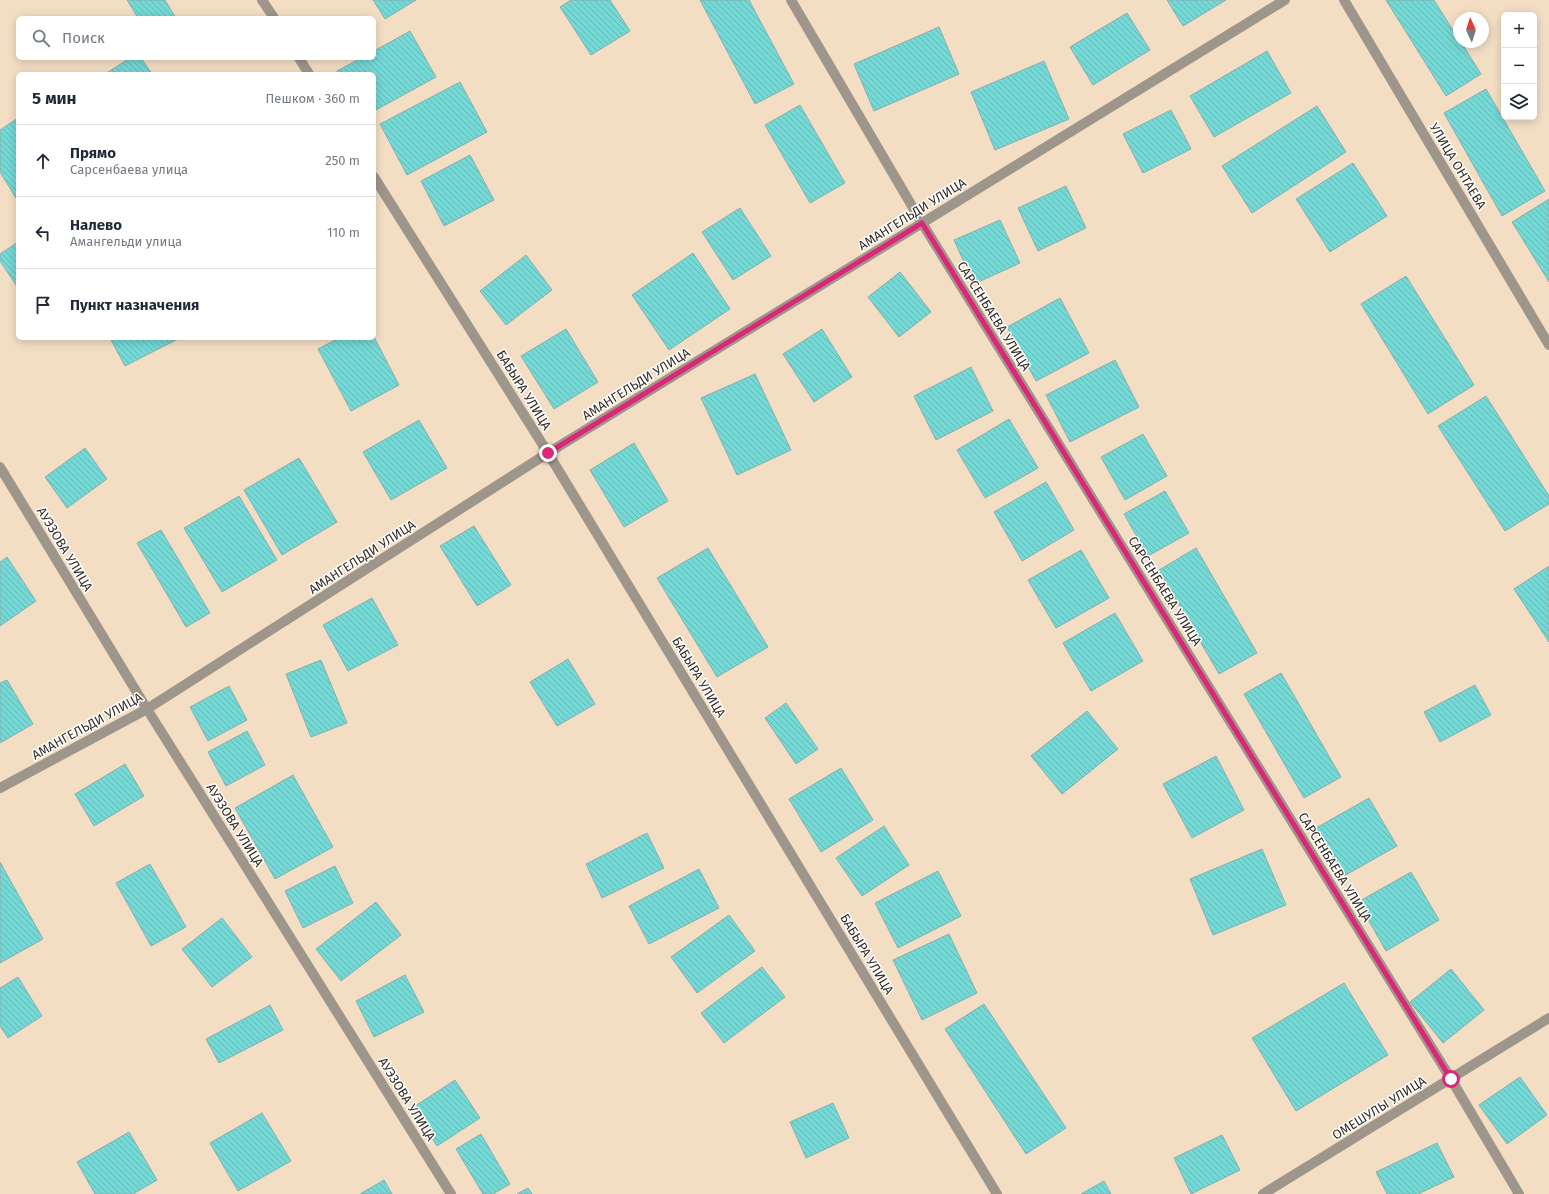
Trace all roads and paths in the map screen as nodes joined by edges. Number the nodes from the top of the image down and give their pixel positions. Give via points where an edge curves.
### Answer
1 (262, 0) edge
2 (791, 0) edge
3 (1285, 0) edge
4 (1344, 0) edge
5 (273, 16) edge
6 (300, 60) edge
7 (308, 72) edge
8 (376, 180) edge
9 (922, 223) junction
10 (1549, 345) edge
11 (548, 453) junction
12 (0, 467) edge
13 (147, 709) junction
14 (0, 788) edge
15 (1549, 1018) edge
16 (1451, 1079) junction
17 (451, 1194) edge
18 (997, 1194) edge
19 (1263, 1194) edge
20 (1520, 1194) edge

1 - 5 street
2 - 9 street, САРСЕНБАЕВА УЛИЦА
3 - 9 street, АМАНГЕЛЬДИ УЛИЦА
4 - 10 street, УЛИЦА ОНТАЕВА
6 - 7 street
8 - 11 street, БАБЫРА УЛИЦА
9 - 11 street, АМАНГЕЛЬДИ УЛИЦА
9 - 16 street, САРСЕНБАЕВА УЛИЦА
11 - 13 street, АМАНГЕЛЬДИ УЛИЦА
11 - 18 street, БАБЫРА УЛИЦА
12 - 13 street, АУЭЗОВА УЛИЦА
13 - 14 street, АМАНГЕЛЬДИ УЛИЦА
13 - 17 street, АУЭЗОВА УЛИЦА
15 - 16 street, ОМЕШУЛЫ УЛИЦА
16 - 19 street, ОМЕШУЛЫ УЛИЦА
16 - 20 street, САРСЕНБАЕВА УЛИЦА

